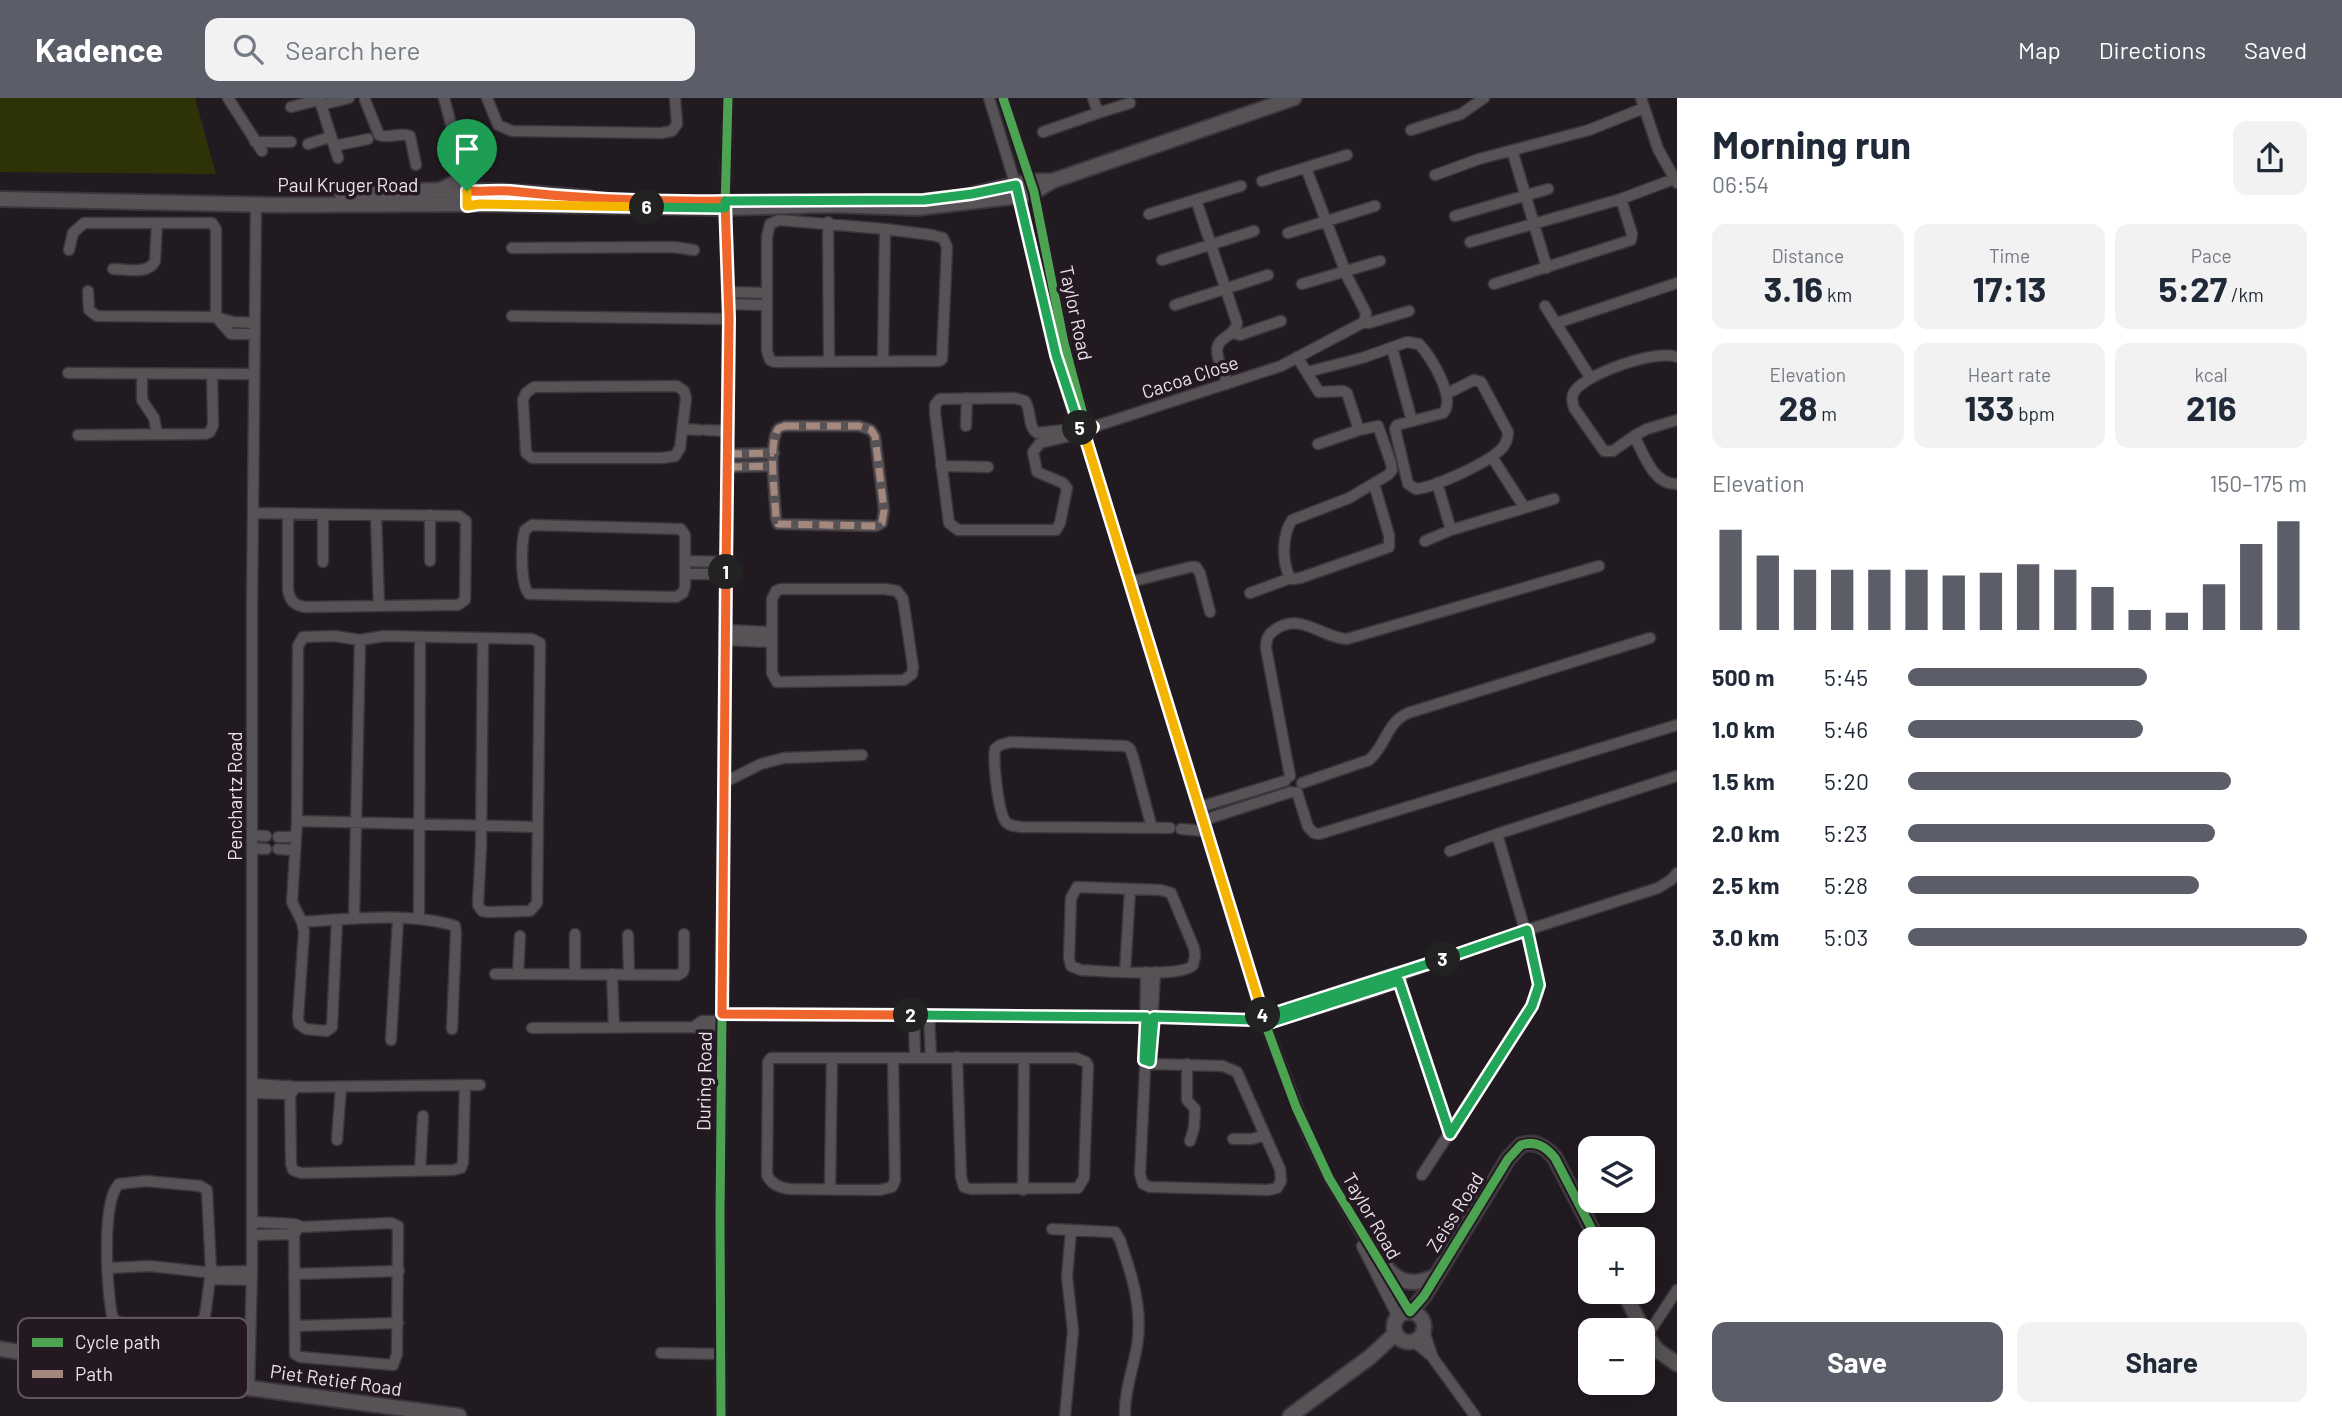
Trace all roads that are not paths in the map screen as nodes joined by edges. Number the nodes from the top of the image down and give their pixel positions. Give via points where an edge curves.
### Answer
1 (228, 98) edge
2 (349, 98) edge
3 (376, 98) edge
4 (444, 98) edge
5 (487, 98) edge
6 (675, 98) edge
7 (728, 98) edge
8 (989, 98) edge
9 (1003, 98) edge
10 (1093, 98) edge
11 (1294, 98) edge
12 (1484, 98) edge
13 (365, 99) edge
14 (320, 101) edge
15 (1130, 103) dead end
16 (1642, 103) edge
17 (291, 107) dead end
18 (1098, 113) junction
19 (1411, 130) dead end
20 (1043, 132) dead end
21 (368, 139) dead end
22 (332, 141) junction
23 (255, 142) junction
24 (291, 142) dead end
25 (308, 144) dead end
26 (1513, 150) junction
27 (262, 151) dead end
28 (1347, 155) dead end
29 (338, 158) dead end
30 (416, 165) dead end
31 (1306, 168) junction
32 (465, 173) junction
33 (1435, 175) dead end
34 (1262, 181) dead end
35 (1676, 181) edge
36 (1241, 186) dead end
37 (1025, 188) junction
38 (1548, 189) dead end
39 (438, 190) junction
40 (1525, 196) junction
41 (467, 198) junction
42 (0, 199) edge
43 (1621, 199) junction
44 (1196, 200) junction
45 (260, 203) junction
46 (725, 204) junction
47 (1375, 206) dead end
48 (1149, 214) dead end
49 (1455, 216) dead end
50 (1326, 221) junction
51 (828, 222) junction
52 (157, 223) junction
53 (1533, 223) junction
54 (885, 229) junction
55 (1254, 232) dead end
56 (1288, 233) dead end
57 (1470, 242) dead end
58 (1212, 245) junction
59 (512, 248) dead end
60 (69, 250) dead end
61 (695, 250) dead end
62 (1162, 260) dead end
63 (1380, 261) dead end
64 (1547, 268) junction
65 (113, 269) dead end
66 (1345, 272) junction
67 (1268, 275) dead end
68 (1677, 283) edge
69 (1302, 284) dead end
70 (1494, 285) dead end
71 (1226, 289) junction
72 (88, 291) dead end
73 (729, 292) junction
74 (766, 293) junction
75 (729, 304) junction
76 (766, 305) junction
77 (1175, 305) dead end
78 (1545, 306) dead end
79 (1409, 311) dead end
80 (512, 316) dead end
81 (216, 317) junction
82 (729, 318) junction
83 (1281, 321) dead end
84 (1364, 322) junction
85 (255, 323) junction
86 (1557, 323) junction
87 (1233, 333) junction
88 (255, 334) junction
89 (1392, 348) junction
90 (1297, 357) junction
91 (1677, 357) edge
92 (883, 360) junction
93 (829, 361) junction
94 (1307, 372) junction
95 (68, 373) dead end
96 (212, 374) junction
97 (254, 374) junction
98 (142, 375) junction
99 (1590, 377) junction
100 (1230, 383) junction
101 (1446, 394) junction
102 (967, 398) junction
103 (1677, 420) edge
104 (1412, 421) junction
105 (966, 426) dead end
106 (683, 429) junction
107 (1359, 430) junction
108 (728, 431) junction
109 (1085, 431) junction
110 (157, 434) junction
111 (78, 435) dead end
112 (1634, 436) junction
113 (1318, 444) dead end
114 (774, 453) junction
115 (728, 454) junction
116 (1492, 457) junction
117 (773, 466) junction
118 (941, 466) junction
119 (727, 467) junction
120 (988, 467) dead end
121 (1437, 483) junction
122 (1374, 484) junction
123 (1677, 484) edge
124 (1554, 499) dead end
125 (1524, 507) junction
126 (253, 513) junction
127 (288, 514) junction
128 (323, 514) junction
129 (376, 514) junction
130 (430, 514) junction
131 (1451, 530) junction
132 (1425, 541) dead end
133 (430, 561) dead end
134 (685, 561) junction
135 (323, 562) dead end
136 (726, 562) junction
137 (1599, 566) dead end
138 (685, 574) junction
139 (726, 574) junction
140 (1291, 578) junction
141 (1130, 582) junction
142 (1250, 593) dead end
143 (379, 606) junction
144 (1210, 612) dead end
145 (726, 635) junction
146 (772, 637) junction
147 (420, 638) junction
148 (483, 638) junction
149 (1650, 638) dead end
150 (360, 640) junction
151 (1677, 724) edge
152 (862, 755) dead end
153 (1677, 776) edge
154 (1287, 779) junction
155 (725, 782) junction
156 (1297, 789) junction
157 (1200, 807) junction
158 (298, 821) junction
159 (357, 823) junction
160 (419, 824) junction
161 (481, 825) junction
162 (1205, 826) junction
163 (537, 827) junction
164 (1152, 828) junction
165 (1497, 834) junction
166 (252, 835) junction
167 (266, 836) dead end
168 (296, 836) junction
169 (278, 837) dead end
170 (252, 848) junction
171 (266, 849) dead end
172 (278, 849) dead end
173 (295, 850) junction
174 (1450, 851) dead end
175 (1677, 873) edge
176 (1130, 890) junction
177 (354, 919) junction
178 (398, 919) junction
179 (419, 919) junction
180 (337, 920) junction
181 (302, 922) junction
182 (1527, 930) junction
183 (575, 934) dead end
184 (684, 934) dead end
185 (628, 935) dead end
186 (520, 936) dead end
187 (1125, 972) junction
188 (1151, 972) junction
189 (495, 974) dead end
190 (518, 974) junction
191 (575, 974) junction
192 (612, 974) junction
193 (628, 974) junction
194 (1400, 976) junction
195 (914, 1015) junction
196 (929, 1015) junction
197 (1150, 1017) junction
198 (1260, 1020) junction
199 (722, 1022) junction
200 (614, 1026) junction
201 (532, 1028) dead end
202 (452, 1029) dead end
203 (391, 1040) dead end
204 (957, 1057) junction
205 (832, 1058) junction
206 (893, 1058) junction
207 (915, 1058) junction
208 (931, 1058) junction
209 (1024, 1058) junction
210 (1148, 1064) junction
211 (1187, 1064) junction
212 (465, 1085) junction
213 (480, 1085) dead end
214 (341, 1087) junction
215 (252, 1088) junction
216 (292, 1089) junction
217 (423, 1116) dead end
218 (1450, 1134) junction
219 (1265, 1135) junction
220 (1308, 1135) junction
221 (1233, 1139) dead end
222 (337, 1140) dead end
223 (1190, 1141) dead end
224 (420, 1171) junction
225 (1422, 1175) dead end
226 (830, 1189) junction
227 (1023, 1189) junction
228 (252, 1222) junction
229 (1591, 1227) edge
230 (297, 1228) junction
231 (1052, 1229) dead end
232 (1072, 1230) junction
233 (252, 1235) junction
234 (1369, 1246) junction
235 (108, 1268) junction
236 (399, 1271) junction
237 (208, 1274) junction
238 (294, 1274) junction
239 (252, 1276) junction
240 (1436, 1276) junction
241 (1677, 1290) edge
242 (1424, 1296) junction
243 (1404, 1315) junction
244 (113, 1318) edge
245 (203, 1318) edge
246 (1655, 1319) edge
247 (398, 1323) junction
248 (295, 1326) junction
249 (1412, 1333) junction
250 (1655, 1347) edge
251 (0, 1349) edge
252 (18, 1352) edge
253 (661, 1353) dead end
254 (721, 1354) junction
255 (1677, 1364) edge
256 (249, 1388) joint
257 (459, 1416) edge
258 (721, 1416) edge
259 (1065, 1416) edge
260 (1125, 1416) edge
261 (1290, 1416) edge
262 (1475, 1416) edge

1 - 23 street
2 - 14 street
3 - 13 street
4 - 32 street
5 - 6 street via 499,125 512,131 661,133 672,131 677,124
7 - 46 street, During Road
8 - 37 street
9 - 37 street
10 - 18 street
11 - 37 street, Paul Kruger Road
12 - 19 street via 1461,114
13 - 30 street via 379,135 410,136
14 - 17 street
14 - 22 street
15 - 18 street
16 - 26 street via 1588,130
16 - 35 street via 1658,149
18 - 20 street
21 - 22 street
22 - 25 street
22 - 29 street
23 - 24 street
23 - 27 street
26 - 33 street
26 - 40 street
28 - 31 street
31 - 34 street
31 - 50 street
32 - 39 street
32 - 41 street
35 - 43 street
36 - 44 street
37 - 46 street, Paul Kruger Road via 924,200
37 - 109 street, Taylor Road
38 - 40 street
39 - 41 street, Paul Kruger Road
39 - 45 street, Paul Kruger Road via 276,198
40 - 49 street
40 - 53 street
41 - 45 street, Paul Kruger Road
41 - 46 street, Paul Kruger Road via 508,191
42 - 45 street, Paul Kruger Road
43 - 53 street
43 - 64 street via 1631,240
44 - 48 street
44 - 58 street
45 - 85 street, Penchartz Road
46 - 73 street, During Road
47 - 50 street
50 - 56 street
50 - 66 street
51 - 54 street
51 - 74 street via 779,220 770,224
51 - 93 street
52 - 60 street via 83,223 73,233
52 - 65 street via 153,267
52 - 81 street via 208,222 215,226
53 - 57 street
53 - 64 street
54 - 92 street
54 - 92 street via 938,236 947,247 942,359
55 - 58 street
58 - 62 street
58 - 71 street
59 - 61 street
63 - 66 street
64 - 70 street
66 - 69 street
66 - 84 street via 1366,313
67 - 71 street
68 - 86 street
71 - 77 street
71 - 87 street via 1237,323
72 - 81 street via 89,310 97,316
73 - 74 street
73 - 75 street, During Road
74 - 76 street
75 - 76 street
75 - 82 street, During Road
76 - 93 street via 770,360
78 - 86 street
79 - 84 street, Cacoa Close
80 - 82 street
81 - 85 street
81 - 88 street via 231,334
82 - 108 street, During Road
83 - 87 street via 1240,335
84 - 90 street, Cacoa Close
85 - 88 street, Penchartz Road
86 - 99 street
87 - 100 street via 1218,346
88 - 97 street, Penchartz Road
89 - 94 street
89 - 101 street via 1407,342 1419,344 1431,358
89 - 104 street
90 - 94 street
90 - 100 street, Cacoa Close
91 - 99 street via 1651,356
92 - 93 street
94 - 107 street via 1319,392 1347,393
95 - 98 street
96 - 97 street
96 - 98 street
96 - 110 street via 210,432
97 - 126 street, Penchartz Road
98 - 110 street via 142,400 154,418
99 - 112 street via 1573,393 1572,401 1594,439 1609,452
100 - 109 street, Cacoa Close
101 - 104 street via 1446,411
101 - 116 street via 1468,382 1481,382 1508,432 1504,446
102 - 105 street
102 - 109 street via 1025,401 1031,427 1038,433
102 - 118 street via 944,398 935,405
103 - 112 street
104 - 121 street via 1395,429 1408,484 1416,489
106 - 106 street via 679,452 671,458 532,458 524,448 524,397 534,387 677,386 686,395
106 - 108 street
107 - 113 street
107 - 122 street via 1378,426 1391,463 1391,473
108 - 115 street, During Road
109 - 118 street via 1040,443 1033,452 1037,472 1067,488 1060,523 1052,532 953,528
109 - 141 street, Taylor Road
110 - 111 street
112 - 123 street via 1659,479
114 - 115 street
114 - 117 street
114 - 117 street via 776,433 782,427 859,426 872,430 884,521 876,526 779,524
115 - 119 street, During Road
116 - 121 street
116 - 125 street
117 - 119 street
118 - 120 street
119 - 136 street, During Road
121 - 131 street
122 - 140 street via 1349,499 1292,520 1284,549
122 - 140 street via 1390,535 1389,547
124 - 125 street
125 - 131 street
126 - 127 street
126 - 166 street, Penchartz Road
127 - 128 street
127 - 143 street via 292,601 305,607
128 - 129 street
128 - 135 street
129 - 130 street
129 - 143 street
130 - 133 street
130 - 143 street via 454,515 466,521 465,600 451,606
131 - 132 street
134 - 136 street
134 - 138 street
134 - 138 street via 685,533 677,528 532,525 523,534 524,587 533,596 676,597 685,590
136 - 139 street, During Road
137 - 154 street via 1347,639 1295,622 1271,632 1265,648
138 - 139 street
139 - 145 street, During Road
140 - 142 street
141 - 144 street via 1196,568
141 - 157 street, Taylor Road
145 - 146 street
145 - 155 street, During Road
146 - 146 street via 772,598 781,589 893,590 903,599 913,671 904,680 781,683 773,677
147 - 148 street
147 - 150 street
147 - 160 street
148 - 161 street
148 - 163 street via 540,643
149 - 156 street via 1408,713 1395,720 1369,760
150 - 158 street via 322,636 303,637 298,643
150 - 159 street
151 - 156 street via 1319,834 1308,827
152 - 155 street via 773,761
153 - 165 street
154 - 156 street via 1286,788
154 - 156 street via 1299,777
154 - 157 street
155 - 199 street, During Road
156 - 162 street
157 - 162 street, Taylor Road
158 - 159 street
158 - 168 street
159 - 160 street
159 - 177 street
160 - 161 street
160 - 179 street
161 - 163 street
161 - 163 street via 478,905 488,912 536,907
162 - 164 street
162 - 198 street, Taylor Road
164 - 164 street via 1126,746 1011,742 995,749 1001,811 1010,825
165 - 174 street
165 - 182 street
166 - 167 street
166 - 170 street, Penchartz Road
168 - 169 street
168 - 173 street
170 - 171 street
170 - 215 street, Penchartz Road
172 - 173 street
173 - 181 street via 292,902
175 - 182 street via 1658,888
176 - 187 street
176 - 187 street via 1077,887 1071,898 1071,966
176 - 188 street via 1171,893 1194,948 1190,970
177 - 178 street
177 - 180 street
178 - 179 street
178 - 203 street
179 - 202 street via 456,929
180 - 181 street
180 - 181 street via 332,1024 326,1031 306,1029 298,1021
182 - 194 street
182 - 218 street via 1538,975 1536,998
183 - 191 street
184 - 193 street via 680,974
185 - 193 street
186 - 190 street
187 - 188 street
188 - 197 street
189 - 190 street
190 - 191 street
191 - 192 street
192 - 193 street
192 - 200 street
194 - 198 street
194 - 218 street
195 - 196 street
195 - 199 street
195 - 207 street
196 - 197 street
196 - 208 street
197 - 198 street
197 - 210 street
198 - 220 street, Taylor Road
199 - 200 street via 702,1021 694,1027
199 - 254 street, During Road
200 - 201 street
204 - 208 street
204 - 209 street
204 - 227 street via 964,1187
205 - 206 street
205 - 226 street
205 - 226 street via 773,1057 768,1062 769,1180 783,1188
206 - 207 street
206 - 226 street via 895,1184 886,1190
207 - 208 street
209 - 227 street
209 - 227 street via 1082,1059 1088,1066 1083,1182 1073,1190
210 - 211 street
210 - 219 street via 1143,1184 1277,1188 1281,1174
211 - 219 street via 1223,1066 1237,1072
211 - 223 street via 1187,1100 1195,1109
212 - 213 street
212 - 214 street
212 - 224 street via 462,1165 453,1170
214 - 216 street
214 - 222 street
215 - 216 street
215 - 228 street, Penchartz Road
216 - 224 street via 291,1164 296,1171
217 - 224 street
218 - 225 street
219 - 221 street
220 - 234 street, Taylor Road
220 - 243 street, Taylor Road via 1322,1177
228 - 230 street
228 - 233 street, Penchartz Road
229 - 240 street, Zeiss Road via 1555,1158 1539,1144 1526,1143 1514,1151
230 - 233 street
230 - 236 street via 394,1223 400,1230
230 - 238 street
231 - 232 street
232 - 259 street via 1067,1277 1073,1331
232 - 260 street via 1115,1233 1133,1278 1139,1320
233 - 239 street, Penchartz Road
234 - 240 street via 1398,1279 1416,1283
234 - 243 street, Taylor Road
235 - 237 street via 150,1266
235 - 237 street via 114,1190 119,1184 146,1181 207,1190
235 - 244 street
236 - 238 street
236 - 247 street
237 - 239 street
237 - 245 street
238 - 248 street
239 - 256 street, Penchartz Road
240 - 242 street, Zeiss Road
241 - 246 street
242 - 243 street, Zeiss Road
242 - 249 street, Zeiss Road
243 - 249 street via 1417,1314
243 - 249 street via 1394,1325
247 - 248 street
247 - 248 street via 397,1358 390,1365 298,1357
249 - 261 street via 1370,1357
249 - 262 street
250 - 255 street
251 - 252 street, Piet Retief Road
253 - 254 street
254 - 258 street, During Road
256 - 257 street, Piet Retief Road

